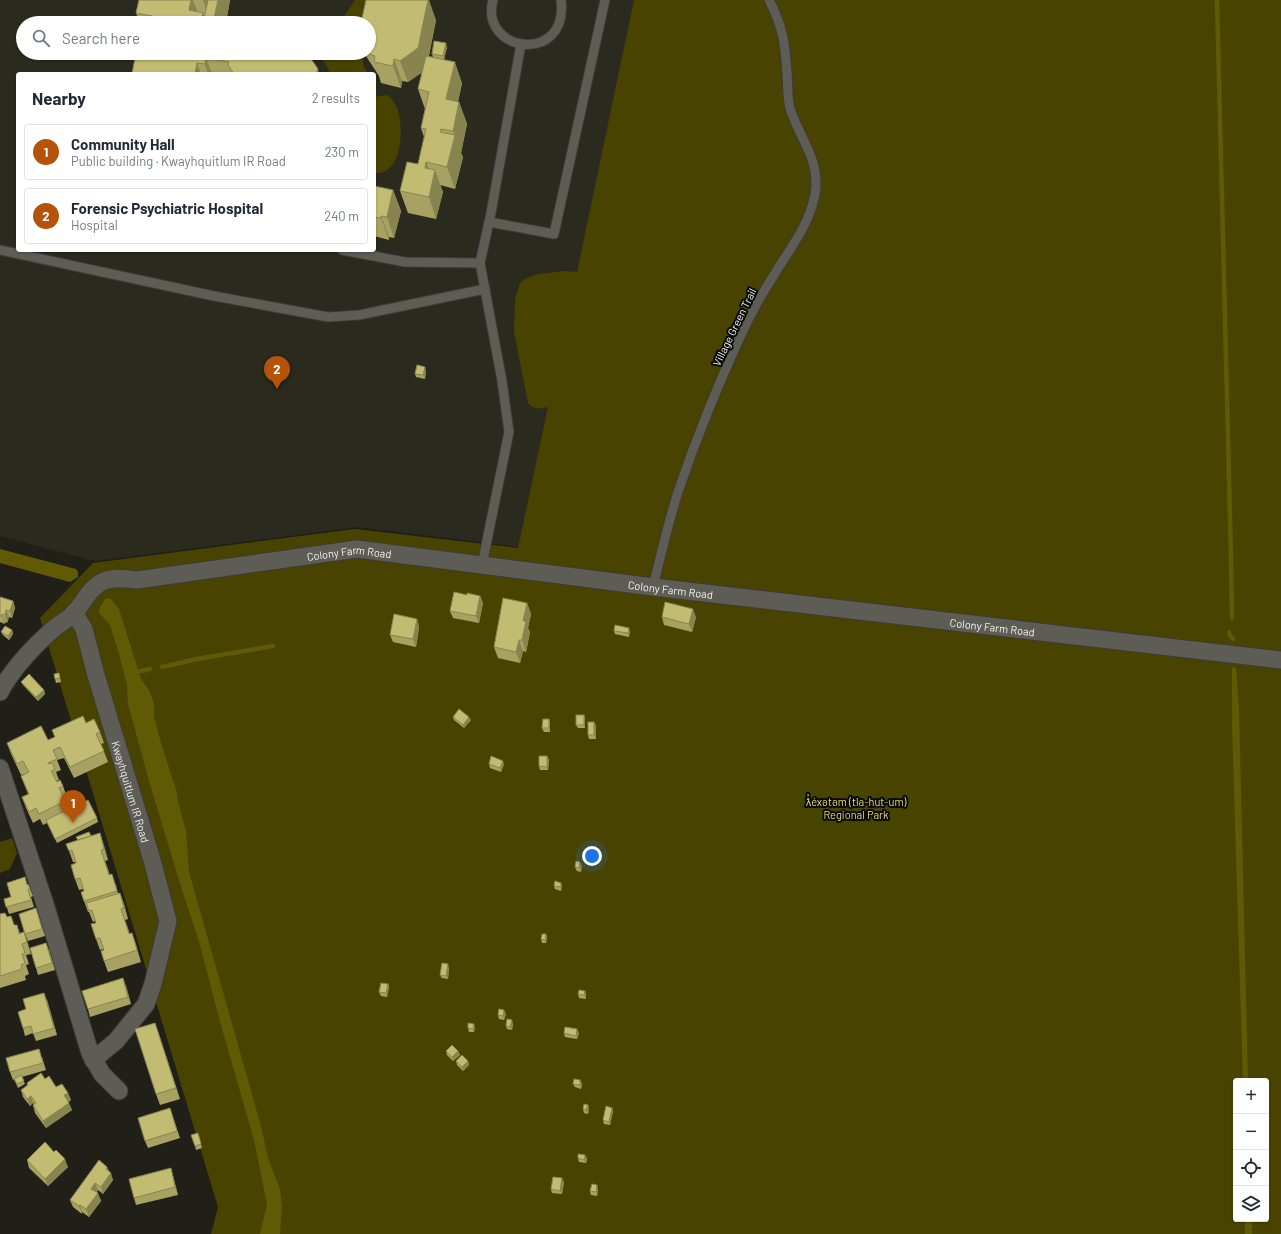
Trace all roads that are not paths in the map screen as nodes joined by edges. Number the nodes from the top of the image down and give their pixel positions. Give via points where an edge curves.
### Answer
1 (493, 0) edge
2 (561, 0) edge
3 (605, 0) edge
4 (769, 0) edge
5 (522, 44) junction
6 (489, 222) junction
7 (0, 250) edge
8 (352, 252) edge
9 (480, 263) junction
10 (485, 289) junction
11 (482, 565) junction
12 (653, 587) junction
13 (74, 612) junction
14 (1281, 660) edge
15 (0, 692) edge
16 (0, 768) edge
17 (93, 1060) junction
18 (119, 1091) dead end

1 - 5 lane via 492,18 497,29 505,38
2 - 5 lane via 561,18 554,33 538,43
3 - 6 lane via 554,234
4 - 12 lane, Village Green Trail via 781,28 792,114 814,165 817,184 813,205 802,229 755,306 712,402 678,493
5 - 6 lane
6 - 9 lane
7 - 10 lane via 214,296 328,317 359,315
8 - 9 lane via 405,262
9 - 10 lane
10 - 11 lane via 509,432
11 - 12 street, Colony Farm Road
11 - 13 street, Colony Farm Road via 357,549 137,580 105,581 90,592
12 - 14 street, Colony Farm Road
13 - 15 street via 31,651 6,680
13 - 17 street, Kwayhquitlum IR Road via 84,629 168,921 146,1004 116,1041
16 - 17 street
17 - 18 street via 102,1074

